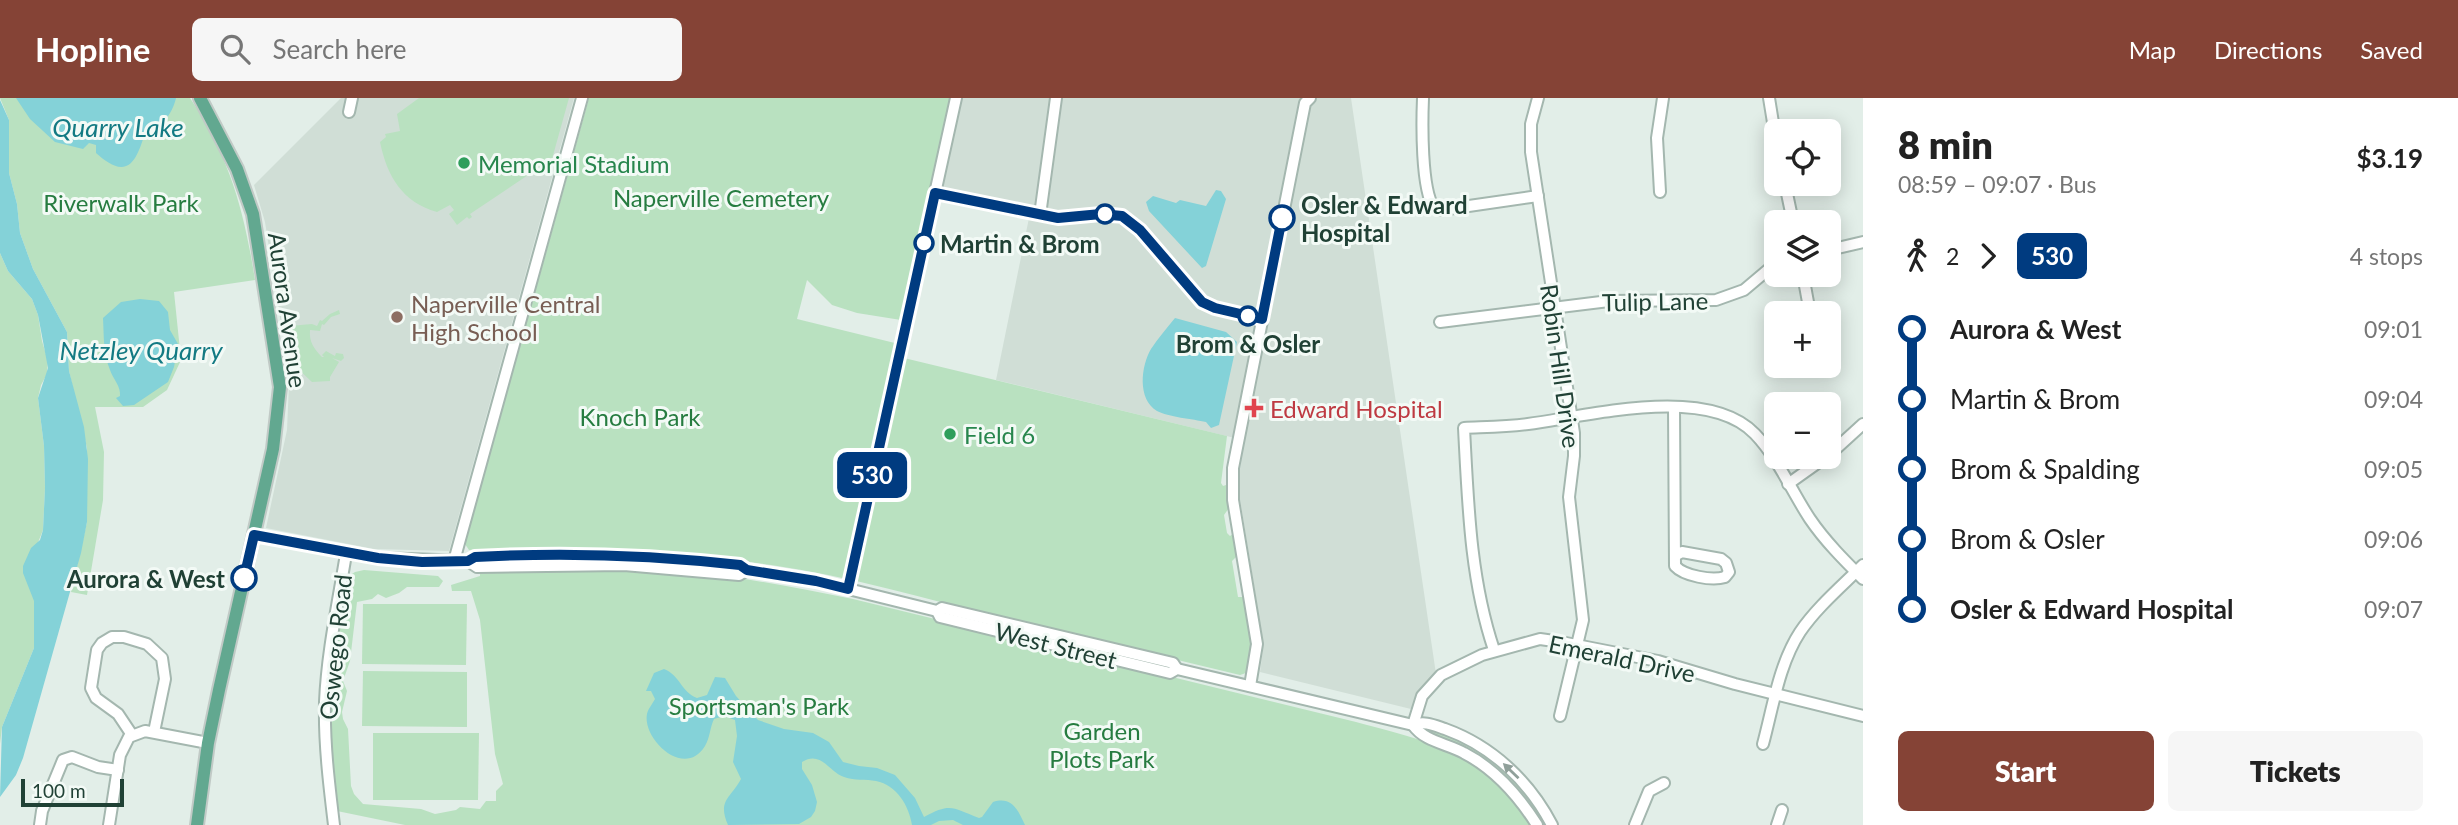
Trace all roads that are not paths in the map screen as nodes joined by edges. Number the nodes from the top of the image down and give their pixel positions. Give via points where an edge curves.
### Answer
1 (200, 98) edge
2 (352, 98) edge
3 (582, 98) edge
4 (956, 98) edge
5 (1056, 98) edge
6 (1310, 98) edge
7 (1423, 98) edge
8 (1538, 98) edge
9 (1664, 98) edge
10 (1769, 98) edge
11 (349, 112) dead end
12 (1772, 119) edge
13 (1660, 192) dead end
14 (935, 193) junction
15 (1538, 196) junction
16 (1040, 215) junction
17 (1863, 242) edge
18 (1841, 247) edge
19 (1764, 273) edge
20 (1553, 307) junction
21 (1262, 319) junction
22 (1440, 322) dead end
23 (1674, 408) junction
24 (1571, 416) junction
25 (1863, 424) edge
26 (1841, 444) edge
27 (1809, 469) edge
28 (1788, 484) junction
29 (254, 535) junction
30 (346, 554) junction
31 (1675, 556) junction
32 (454, 561) junction
33 (1861, 572) edge
34 (848, 589) junction
35 (1578, 646) junction
36 (1494, 650) junction
37 (1250, 686) junction
38 (1776, 695) junction
39 (1560, 716) dead end
40 (1863, 716) edge
41 (1413, 725) junction
42 (154, 732) junction
43 (132, 735) junction
44 (208, 743) junction
45 (1763, 744) dead end
46 (118, 770) junction
47 (1664, 783) dead end
48 (1782, 810) dead end
49 (40, 825) edge
50 (109, 825) edge
51 (197, 825) edge
52 (334, 825) edge
53 (1536, 825) edge
54 (1552, 825) edge
55 (1635, 825) edge
56 (1777, 825) edge

1 - 29 main road, Aurora Avenue via 248,196 278,362 276,430
2 - 11 street
3 - 32 street
4 - 14 street
5 - 16 street
6 - 21 street via 1305,103
7 - 15 street via 1422,139 1434,208
8 - 15 street, Robin Hill Drive via 1530,134
9 - 13 street via 1657,138
10 - 12 street
14 - 16 street
14 - 34 street
15 - 20 street, Robin Hill Drive
16 - 21 street via 1122,216 1140,230 1202,302
17 - 18 street
19 - 20 street, Tulip Lane via 1744,290 1716,300
20 - 22 street, Tulip Lane
20 - 24 street, Robin Hill Drive
21 - 37 street via 1233,468 1233,500 1257,644
23 - 24 street
23 - 28 street via 1714,411 1740,422 1763,444
23 - 31 street
24 - 35 street, Robin Hill Drive via 1575,446 1569,505 1583,620
24 - 36 street via 1464,428 1476,578
25 - 26 street
27 - 28 street
28 - 33 street via 1815,527
29 - 30 street, West Street
29 - 44 main road, Aurora Avenue
30 - 32 street, West Street
30 - 52 street, Oswego Road via 325,705
31 - 31 street via 1680,571 1719,579 1729,572 1721,559 1682,552
32 - 34 street, West Street via 477,566 624,565 739,575 747,570
33 - 38 street via 1824,603 1800,632
34 - 37 street, West Street via 1173,663 1177,669
35 - 36 street, Emerald Drive via 1540,639
35 - 38 street, Emerald Drive via 1678,666
35 - 39 street, Robin Hill Drive
36 - 41 street, Emerald Drive via 1436,679 1422,696
37 - 41 street, West Street
38 - 40 street, Emerald Drive
38 - 45 street
41 - 53 street, West Street via 1420,736 1490,769
54 -> 41 street, West Street via 1524,783 1491,753 1454,732 1424,722
42 - 43 street
42 - 43 street via 164,663 147,643 119,636 104,641 97,650 90,688 118,714
42 - 44 street
43 - 46 street via 122,748
44 - 51 main road, Aurora Avenue
46 - 49 street via 72,757 63,760
46 - 50 street
47 - 55 street via 1648,791
48 - 56 street

